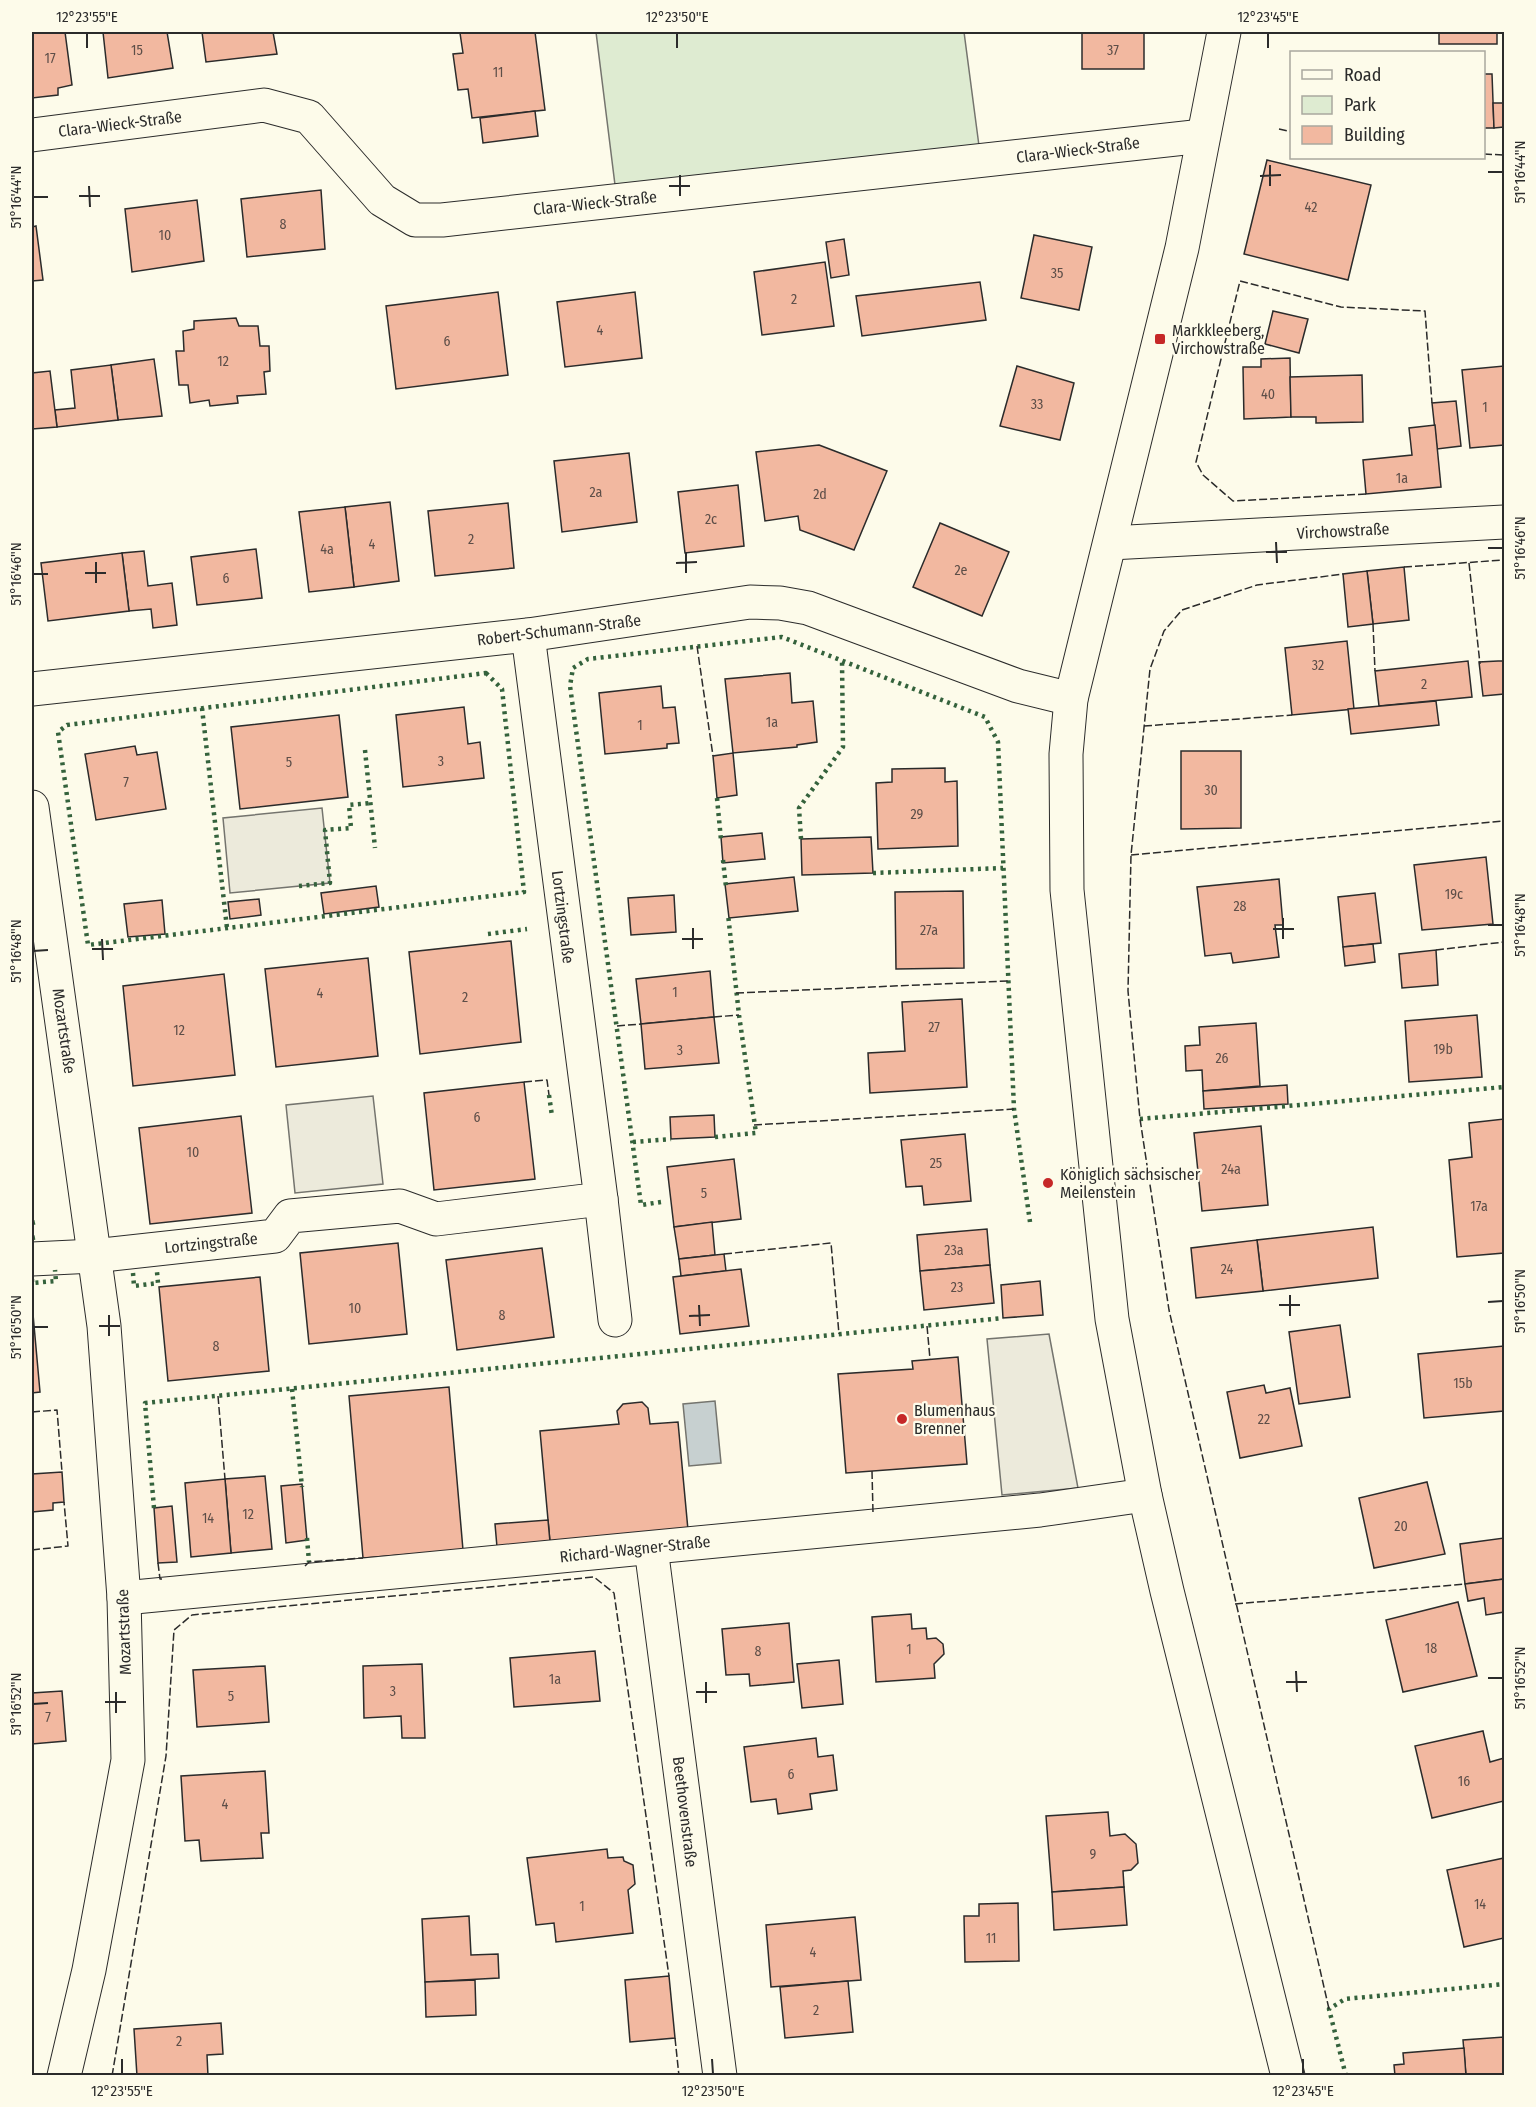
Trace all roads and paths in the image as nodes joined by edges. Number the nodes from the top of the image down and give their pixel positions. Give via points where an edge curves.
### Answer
1 (1224, 32) edge
2 (32, 135) edge
3 (1203, 136) junction
4 (1504, 522) edge
5 (1110, 543) junction
6 (528, 635) junction
7 (32, 689) edge
8 (1071, 699) junction
9 (32, 807) edge
10 (601, 1199) junction
11 (94, 1256) junction
12 (32, 1260) edge
13 (615, 1320) dead end
14 (1145, 1495) junction
15 (651, 1548) junction
16 (124, 1598) junction
17 (64, 2076) edge
18 (720, 2076) edge
19 (1288, 2076) edge

1 - 3 street
2 - 3 street, Clara-Wieck-Straße via 264,105 309,117 382,200 415,220
3 - 5 street via 1182,248
4 - 5 street, Virchowstraße
5 - 8 street
6 - 7 street, Robert-Schumann-Straße
6 - 8 street, Robert-Schumann-Straße via 750,602 780,603 807,608 1018,686
6 - 10 street, Lortzingstraße
8 - 14 street via 1066,754 1067,890 1112,1319
9 - 11 street, Mozartstraße
10 - 11 street, Lortzingstraße via 436,1219 400,1206 290,1216 275,1236
10 - 13 street, Lortzingstraße
11 - 12 street
11 - 16 street, Mozartstraße via 104,1326
14 - 15 street, Richard-Wagner-Straße via 1040,1510
14 - 19 street
15 - 16 street, Richard-Wagner-Straße
15 - 18 street, Beethovenstraße
16 - 17 street, Mozartstraße via 128,1760 89,1971

